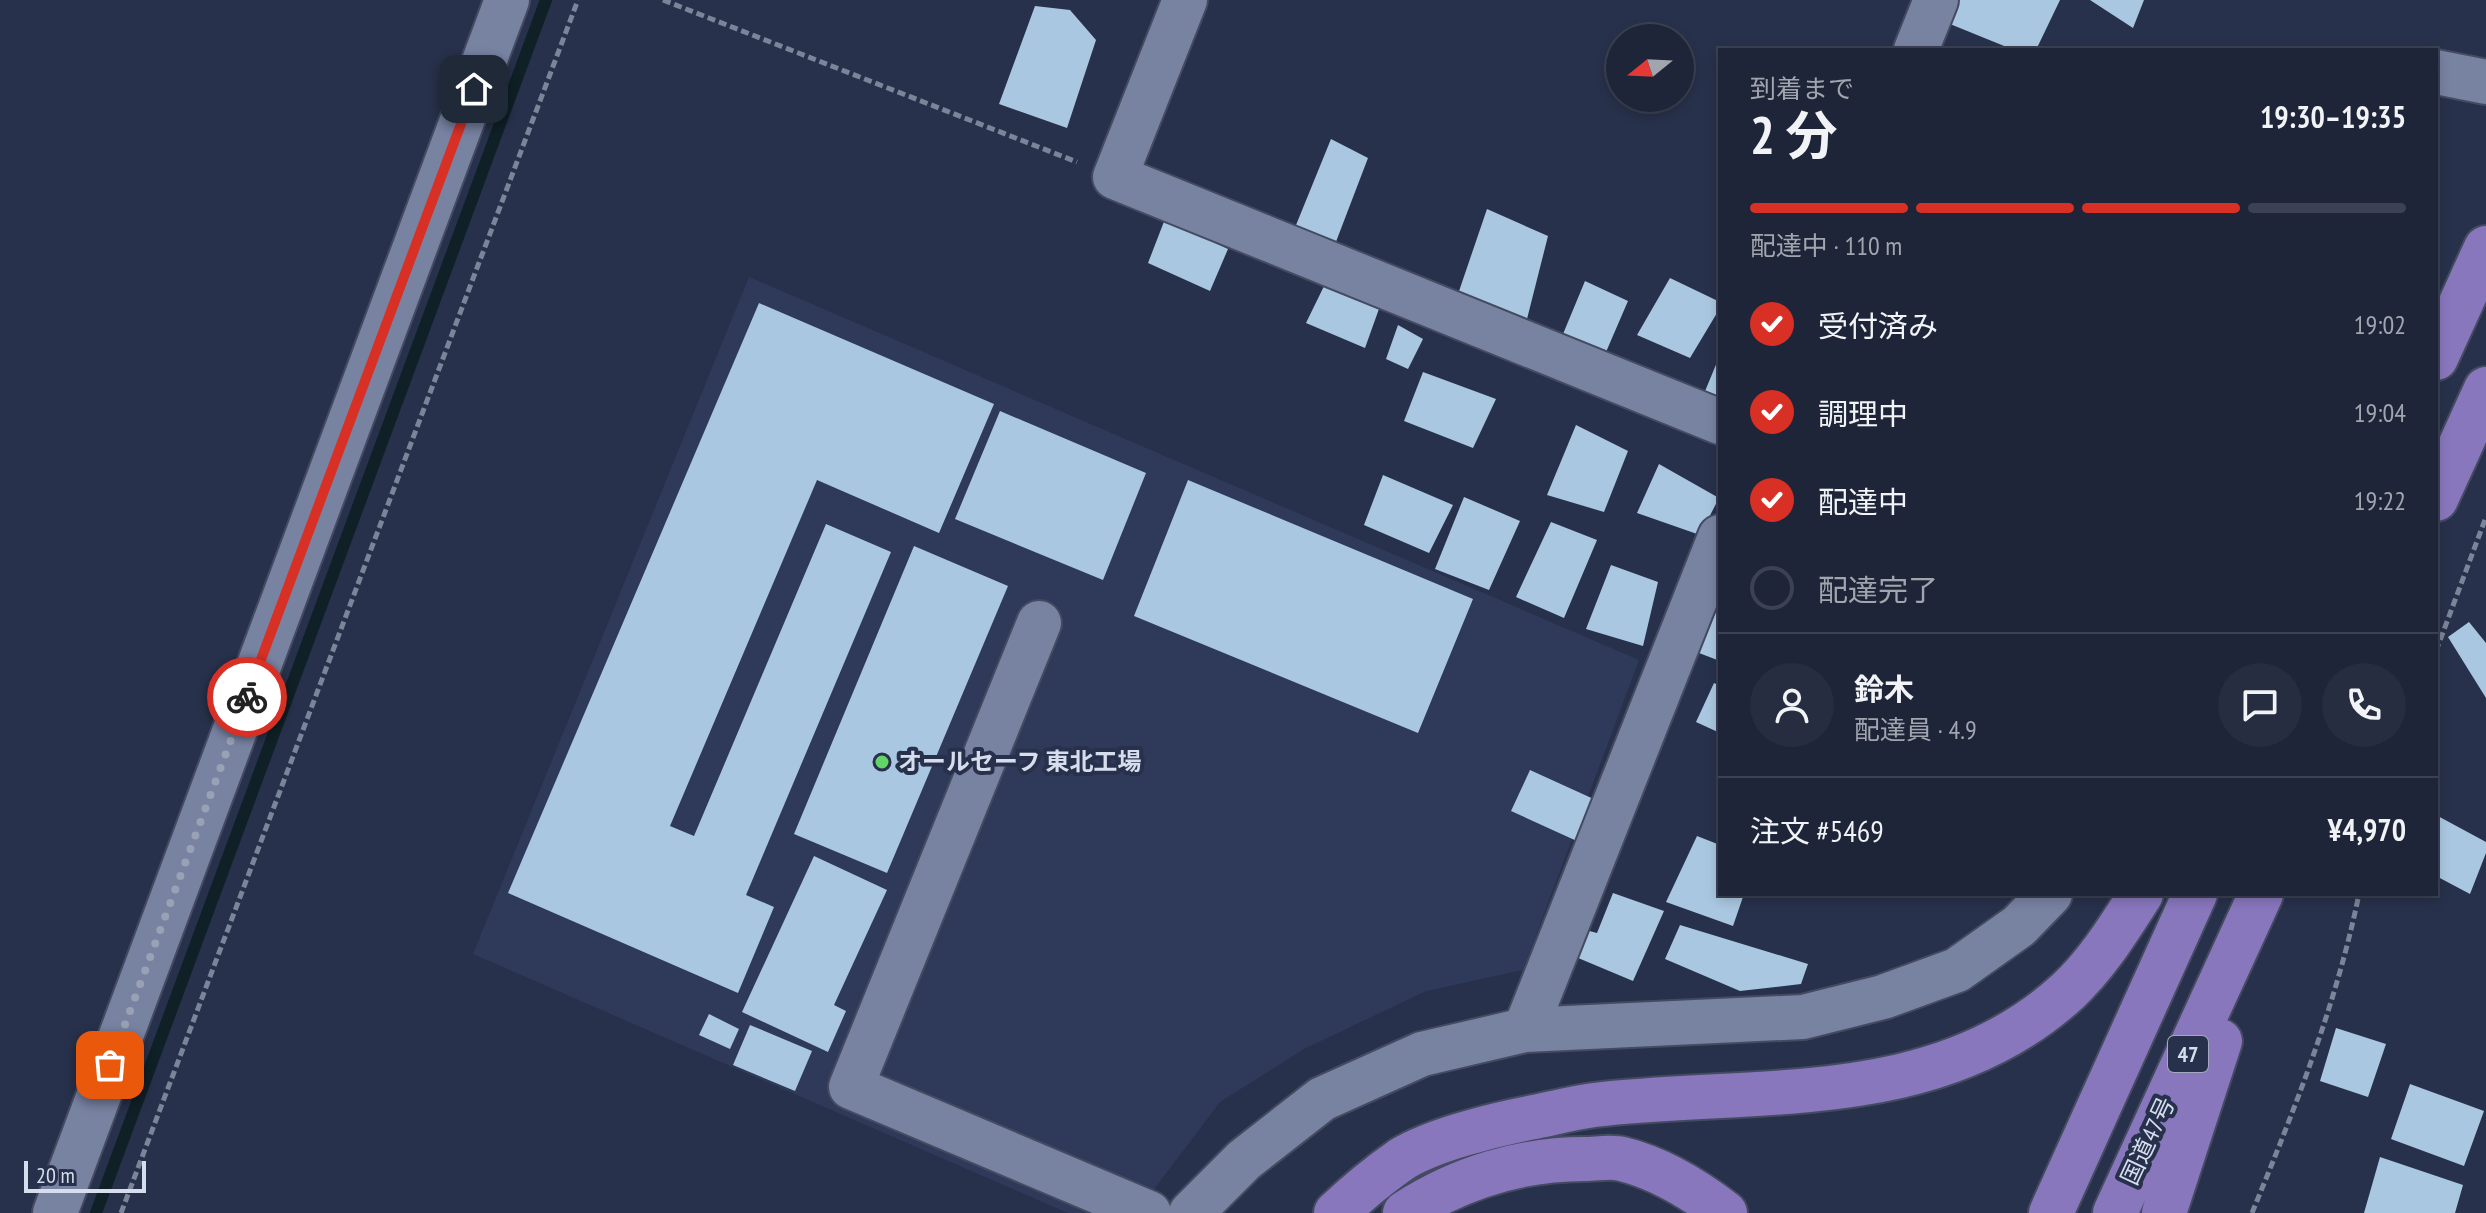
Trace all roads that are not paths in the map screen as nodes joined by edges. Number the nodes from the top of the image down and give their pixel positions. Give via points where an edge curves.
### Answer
1 (507, 0) edge
2 (1185, 0) edge
3 (1936, 0) edge
4 (1917, 48) edge
5 (2438, 72) edge
6 (2486, 82) edge
7 (2486, 248) edge
8 (2438, 354) edge
9 (2486, 389) edge
10 (1718, 421) edge
11 (2438, 495) edge
12 (1718, 542) edge
13 (1039, 623) dead end
14 (2048, 896) edge
15 (2140, 896) edge
16 (2194, 896) edge
17 (2263, 896) edge
18 (2263, 896) edge
19 (1525, 1030) junction
20 (55, 1213) edge
21 (1149, 1213) edge
22 (1191, 1213) edge
23 (1336, 1213) edge
24 (1405, 1213) edge
25 (1725, 1213) edge
26 (2051, 1213) edge
27 (2115, 1213) edge
28 (2164, 1213) edge

1 - 20 street
2 - 10 street via 1115,177
3 - 4 street
5 - 6 street
7 - 8 highway
9 - 11 highway
12 - 19 street
13 - 21 street via 851,1087
14 - 19 street via 2019,926 1957,970 1883,997 1803,1017
15 - 23 highway via 2107,947 2068,991 2024,1024 1970,1053 1910,1075 1852,1086 1593,1106 1488,1126 1404,1158
16 - 26 highway, 47
17 - 27 highway, 国道47号 / 47
18 - 28 highway
19 - 22 street via 1422,1054 1322,1099 1244,1160
24 - 25 highway via 1435,1193 1493,1172 1550,1159 1620,1158 1677,1180

